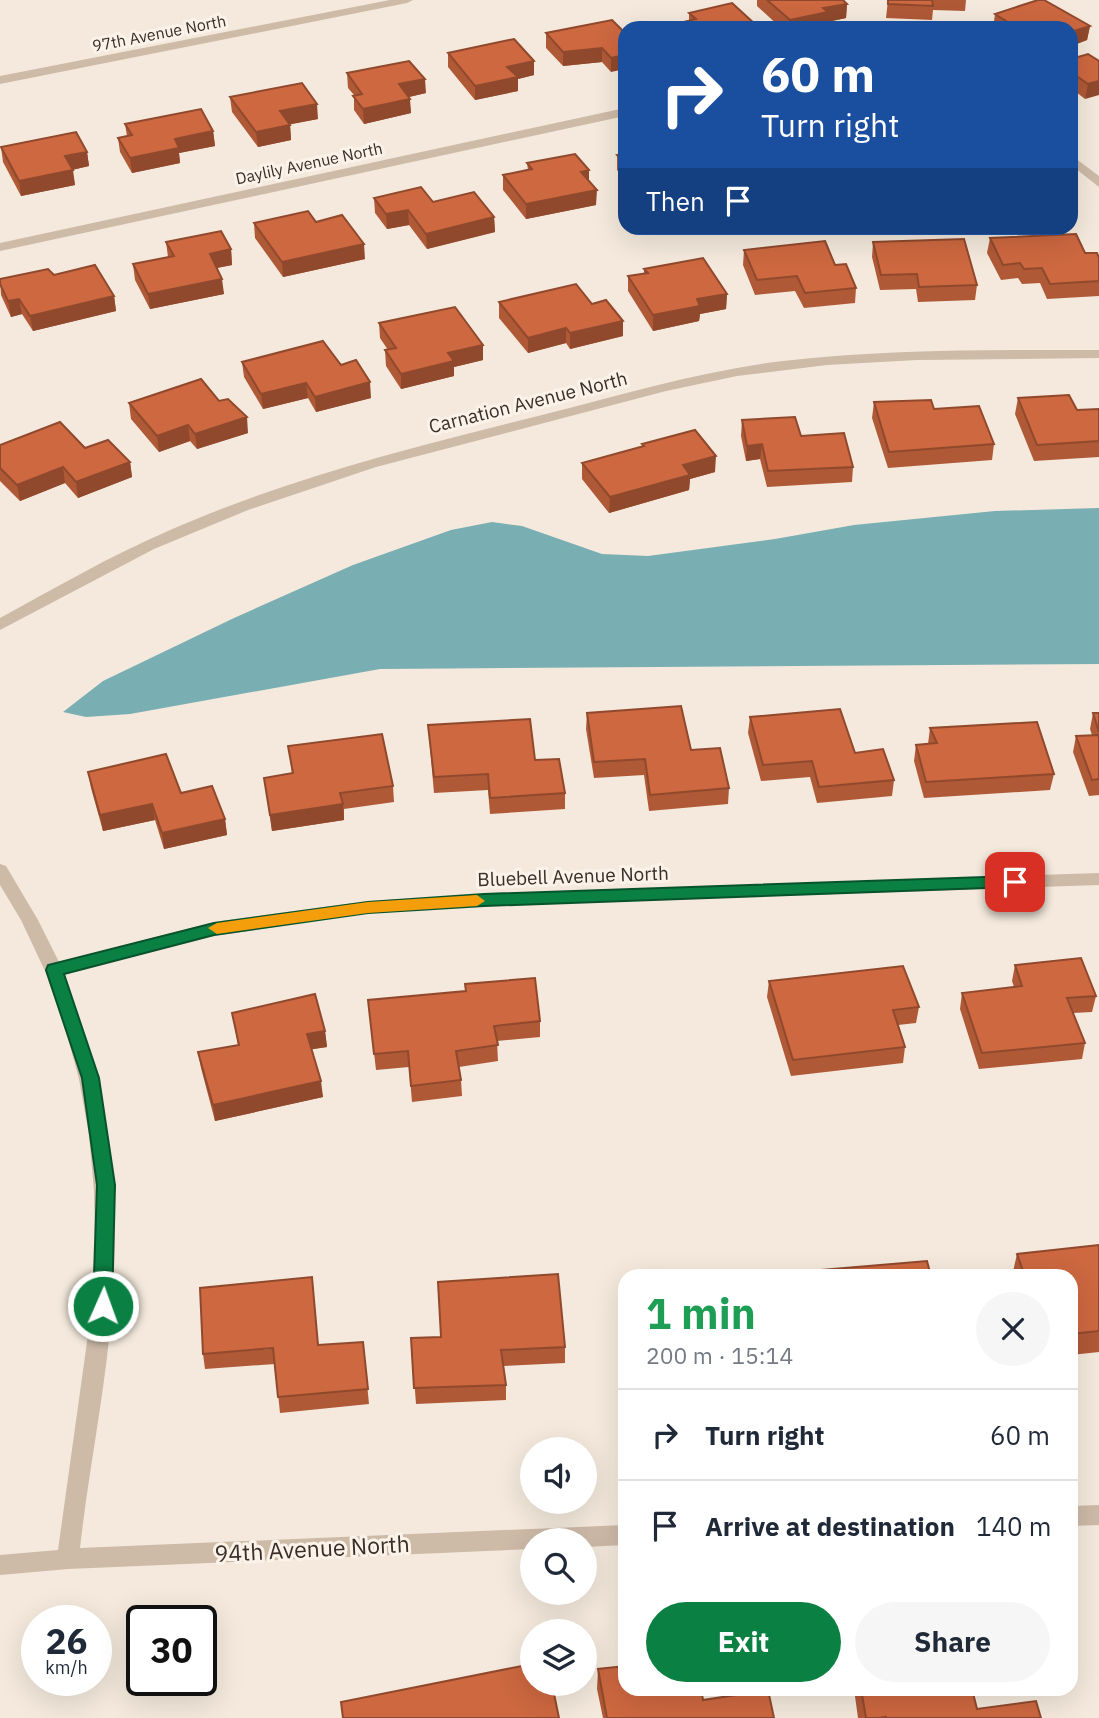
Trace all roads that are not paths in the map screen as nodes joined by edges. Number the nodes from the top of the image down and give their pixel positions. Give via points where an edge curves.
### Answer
1 (407, 0) edge
2 (0, 80) edge
3 (618, 114) edge
4 (1078, 165) edge
5 (1099, 183) edge
6 (0, 247) edge
7 (1099, 354) edge
8 (0, 625) edge
9 (0, 870) edge
10 (1099, 879) edge
11 (54, 970) junction
12 (1099, 1515) edge
13 (1078, 1516) edge
14 (618, 1535) edge
15 (68, 1559) junction
16 (0, 1565) edge

1 - 2 street, 97th Avenue North
3 - 6 street, Daylily Avenue North
4 - 5 street
7 - 8 street, Carnation Avenue North via 901,356 817,362 736,372 643,393 304,483 197,524
9 - 11 street
10 - 11 street, Bluebell Avenue North via 368,908 214,929
11 - 15 street via 90,1078 106,1185 103,1306
12 - 13 street
14 - 15 street, 94th Avenue North
15 - 16 street, 94th Avenue North

